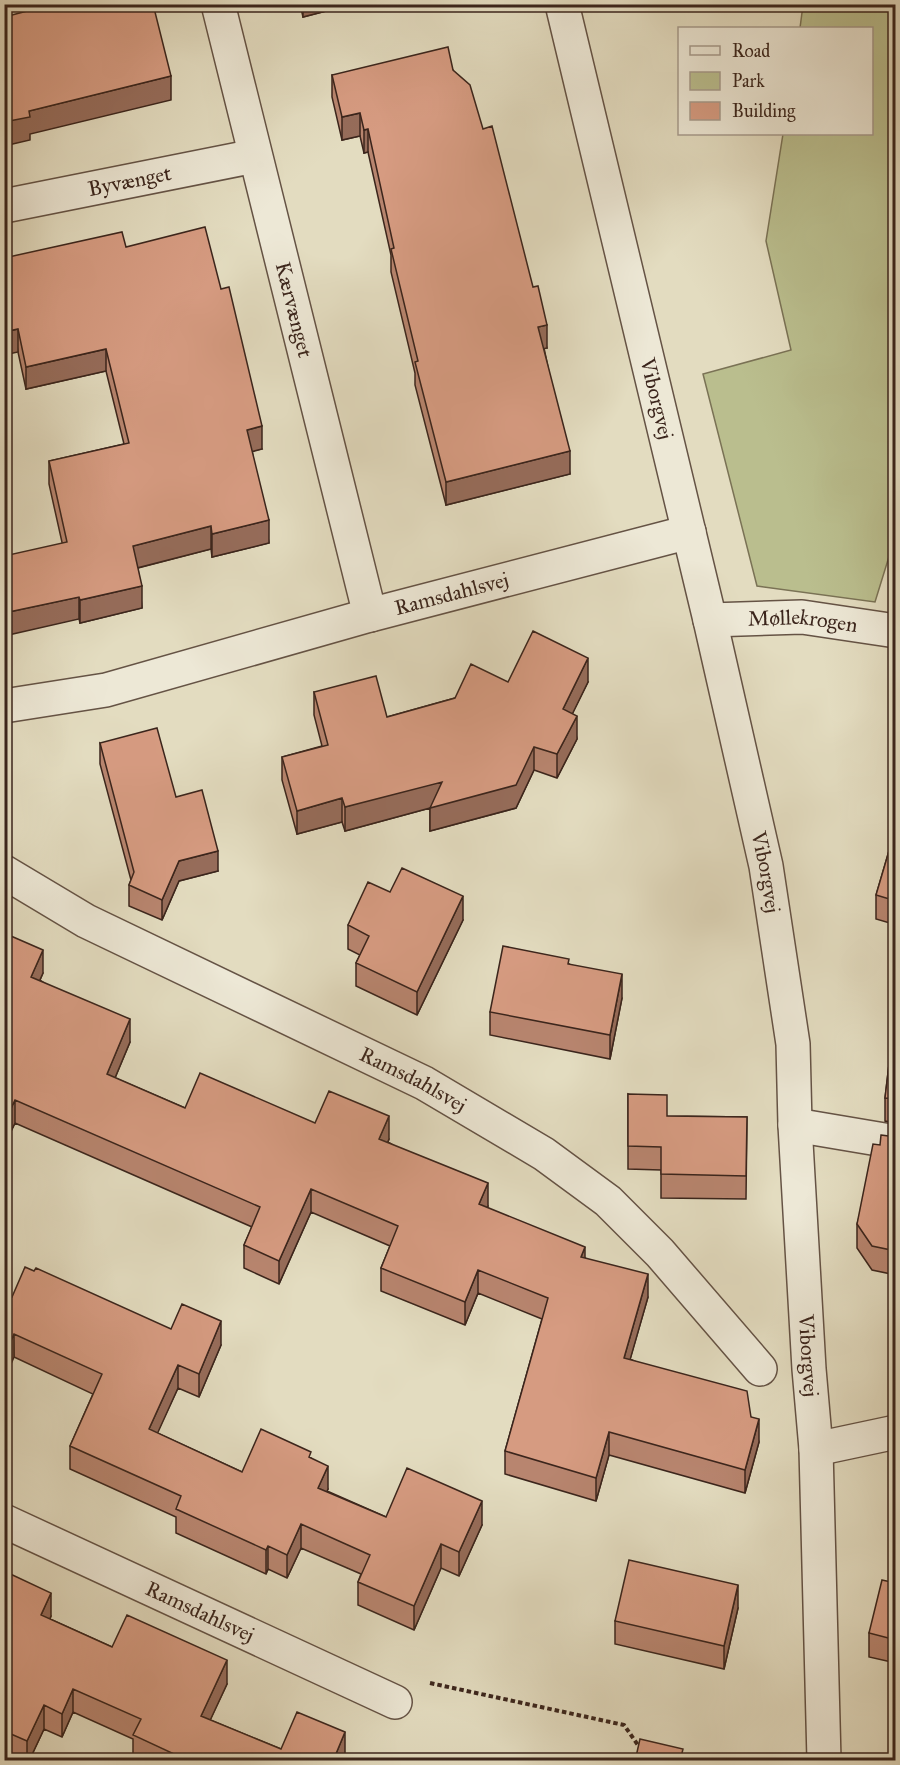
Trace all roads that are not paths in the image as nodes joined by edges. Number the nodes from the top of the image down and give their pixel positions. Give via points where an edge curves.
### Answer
1 (218, 4) edge
2 (562, 4) edge
3 (255, 156) junction
4 (4, 206) edge
5 (689, 532) junction
6 (370, 615) junction
7 (710, 620) junction
8 (896, 631) edge
9 (4, 706) edge
10 (4, 872) edge
11 (795, 1125) junction
12 (896, 1142) edge
13 (760, 1369) dead end
14 (896, 1432) edge
15 (816, 1449) junction
16 (4, 1521) edge
17 (395, 1702) road end
18 (824, 1761) edge

1 - 3 street, Kærvænget
2 - 5 street, Viborgvej
3 - 4 street, Byvænget
3 - 6 street, Kærvænget
5 - 6 street, Ramsdahlsvej
5 - 7 street, Viborgvej
6 - 9 street, Ramsdahlsvej via 106,690
7 - 8 street, Møllekrogen via 802,617
7 - 11 street, Viborgvej via 766,866 793,1044
10 - 13 street, Ramsdahlsvej via 86,921 424,1083 544,1154 608,1201 660,1253
11 - 12 street
11 - 15 street, Viborgvej
14 - 15 street
15 - 18 street, Viborgvej
16 - 17 street, Ramsdahlsvej

